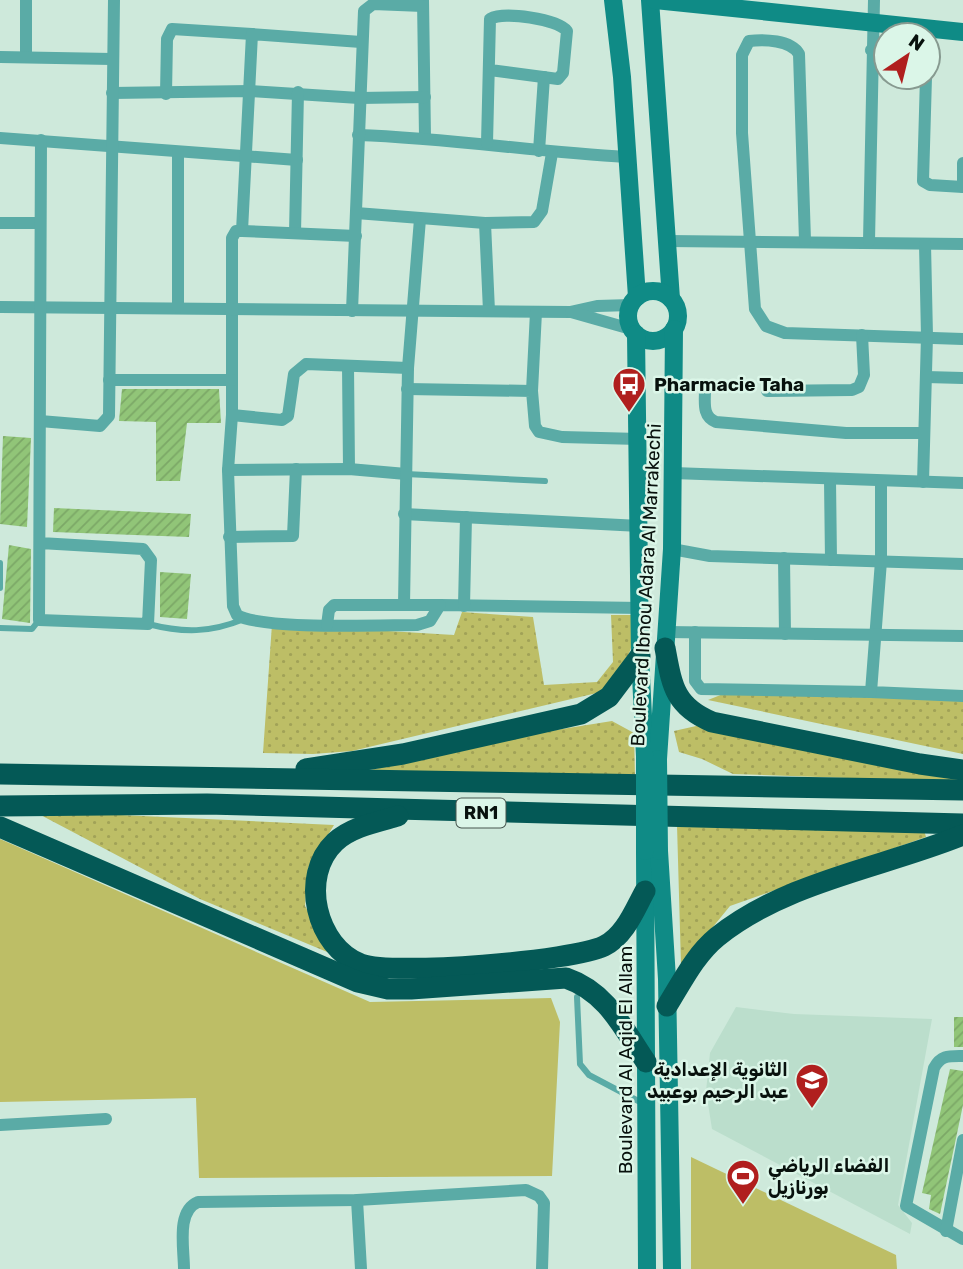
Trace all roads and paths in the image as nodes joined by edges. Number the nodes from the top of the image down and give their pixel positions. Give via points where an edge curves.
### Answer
1 (26, 0) edge
2 (114, 0) edge
3 (613, 0) edge
4 (652, 0) edge
5 (874, 0) edge
6 (423, 3) edge
7 (872, 21) edge
8 (872, 22) joint
9 (942, 30) edge
10 (963, 32) edge
11 (252, 34) junction
12 (361, 42) junction
13 (871, 50) joint
14 (26, 56) junction
15 (0, 57) edge
16 (111, 59) junction
17 (490, 70) junction
18 (544, 77) junction
19 (250, 91) junction
20 (926, 91) edge
21 (298, 92) junction
22 (112, 93) junction
23 (166, 94) junction
24 (425, 97) junction
25 (359, 98) junction
26 (358, 135) junction
27 (425, 137) junction
28 (0, 138) edge
29 (41, 140) junction
30 (486, 144) junction
31 (112, 147) junction
32 (539, 150) junction
33 (178, 152) junction
34 (552, 153) junction
35 (626, 157) junction
36 (245, 158) junction
37 (297, 160) junction
38 (963, 163) edge
39 (963, 187) edge
40 (356, 213) junction
41 (420, 219) junction
42 (0, 223) edge
43 (39, 223) junction
44 (485, 223) junction
45 (242, 231) junction
46 (295, 233) junction
47 (356, 236) junction
48 (668, 240) junction
49 (748, 241) junction
50 (805, 241) junction
51 (869, 241) junction
52 (925, 244) junction
53 (963, 244) edge
54 (671, 299) junction
55 (634, 301) junction
56 (111, 305) junction
57 (0, 307) edge
58 (178, 307) junction
59 (42, 308) junction
60 (233, 308) junction
61 (352, 311) junction
62 (489, 311) junction
63 (414, 312) junction
64 (536, 312) junction
65 (570, 312) junction
66 (674, 328) junction
67 (634, 332) junction
68 (862, 335) junction
69 (927, 336) junction
70 (963, 339) edge
71 (348, 366) junction
72 (408, 368) junction
73 (926, 377) junction
74 (963, 378) edge
75 (109, 380) junction
76 (232, 380) junction
77 (407, 389) junction
78 (705, 390) dead end
79 (532, 391) junction
80 (767, 391) dead end
81 (232, 415) junction
82 (40, 421) junction
83 (924, 433) junction
84 (639, 439) junction
85 (296, 469) junction
86 (349, 469) junction
87 (228, 470) junction
88 (673, 473) junction
89 (406, 474) junction
90 (830, 480) junction
91 (545, 481) dead end
92 (881, 481) junction
93 (923, 482) junction
94 (963, 483) edge
95 (404, 514) junction
96 (466, 517) junction
97 (640, 526) junction
98 (229, 537) junction
99 (40, 543) junction
100 (672, 549) junction
101 (784, 558) junction
102 (831, 560) junction
103 (881, 561) junction
104 (0, 563) edge
105 (963, 564) edge
106 (0, 588) edge
107 (404, 605) junction
108 (440, 605) junction
109 (464, 606) junction
110 (641, 608) junction
111 (245, 619) junction
112 (39, 620) junction
113 (148, 624) junction
114 (327, 625) junction
115 (0, 628) edge
116 (695, 632) junction
117 (785, 634) junction
118 (874, 636) junction
119 (963, 636) edge
120 (666, 640) junction
121 (640, 656) junction
122 (871, 692) junction
123 (963, 696) edge
124 (652, 757) junction
125 (963, 770) edge
126 (0, 774) edge
127 (214, 777) junction
128 (963, 790) edge
129 (0, 806) edge
130 (414, 811) junction
131 (963, 824) edge
132 (0, 827) edge
133 (963, 835) edge
134 (652, 851) junction
135 (645, 891) junction
136 (577, 997) dead end
137 (667, 1006) junction
138 (963, 1056) edge
139 (646, 1062) junction
140 (646, 1105) junction
141 (106, 1119) dead end
142 (0, 1125) edge
143 (963, 1144) edge
144 (357, 1200) junction
145 (946, 1231) junction
146 (963, 1239) edge
147 (184, 1269) edge
148 (361, 1269) edge
149 (542, 1269) edge
150 (648, 1269) edge
151 (672, 1269) edge

1 - 14 street
2 - 16 street
3 - 35 main road
4 - 8 main road
4 - 48 main road
5 - 7 street
6 - 12 street via 370,5 364,11
6 - 24 street
8 - 13 street
9 - 10 main road
11 - 12 street
11 - 19 street
11 - 23 street via 172,29 167,38
12 - 25 street
13 - 51 street
14 - 15 street
14 - 16 street
16 - 22 street
17 - 18 street
17 - 18 street via 488,23 505,15 561,25 567,32 561,76
17 - 30 street
18 - 32 street
19 - 21 street
19 - 23 street
19 - 36 street
20 - 39 street via 923,181
21 - 25 street
21 - 37 street
22 - 23 street
22 - 31 street
24 - 25 street
24 - 27 street
25 - 26 street
26 - 27 street
26 - 40 street
27 - 30 street
28 - 29 street
29 - 31 street
29 - 43 street
30 - 32 street
31 - 33 street
31 - 56 street
32 - 34 street
33 - 36 street
33 - 58 street
34 - 35 street
34 - 44 street via 539,218 525,224
35 - 55 main road
36 - 37 street
36 - 45 street
37 - 46 street
38 - 39 street
40 - 41 street
40 - 47 street
41 - 44 street
41 - 63 street
42 - 43 street
43 - 59 street
44 - 62 street
45 - 46 street
45 - 60 street via 234,234 231,244
46 - 47 street
47 - 61 street
48 - 49 street
48 - 54 main road
49 - 50 street
49 - 50 street via 742,55 753,40 793,46 799,54
49 - 68 street via 755,309 766,326 785,333
50 - 51 street
51 - 52 street
52 - 53 street
52 - 69 street
54 - 55 main road via 654,292
54 - 66 main road via 677,313
55 - 65 street
55 - 67 main road via 628,321
56 - 58 street
56 - 59 street
56 - 75 street
57 - 59 street
58 - 60 street
59 - 82 street
60 - 61 street
60 - 76 street
61 - 63 street
62 - 63 street
62 - 64 street
63 - 72 street
64 - 65 street
64 - 79 street
65 - 67 street
66 - 67 main road via 652,341
66 - 88 main road, Boulevard Ibnou Adara Al Marrakechi
67 - 84 main road, Boulevard Ibnou Adara Al Marrakechi
68 - 69 street
68 - 80 street via 864,375 859,387
69 - 70 street
69 - 73 street
71 - 72 street
71 - 81 street via 298,367 290,410 282,420
71 - 86 street
72 - 77 street
73 - 74 street
73 - 83 street
75 - 76 street
75 - 82 street via 109,416 100,426
76 - 81 street
77 - 79 street
77 - 89 street
78 - 83 street via 707,417 716,422 846,433
79 - 84 street via 539,432
81 - 87 street
82 - 99 street
83 - 93 street
84 - 97 main road, Boulevard Ibnou Adara Al Marrakechi
85 - 86 street
85 - 87 street
85 - 98 street via 293,536
86 - 89 street
87 - 98 street
88 - 90 street
88 - 100 main road, Boulevard Ibnou Adara Al Marrakechi
89 - 91 lane
89 - 95 street
90 - 92 street
90 - 102 street
92 - 93 street
92 - 103 street
93 - 94 street
95 - 96 street
95 - 107 street
96 - 97 street
96 - 109 street
97 - 110 main road, Boulevard Ibnou Adara Al Marrakechi
98 - 111 street via 233,606
99 - 112 street
99 - 113 street via 149,553
100 - 101 street via 710,556
100 - 120 main road, Boulevard Ibnou Adara Al Marrakechi
101 - 102 street
101 - 117 street
102 - 103 street
103 - 105 street
103 - 118 street
104 - 106 lane
107 - 108 street
107 - 114 street via 334,605
108 - 109 street
108 - 114 street via 430,621 417,625
109 - 110 street
110 - 121 main road, Boulevard Ibnou Adara Al Marrakechi
111 - 113 lane via 208,631 173,631
111 - 114 street
112 - 113 street
112 - 115 lane via 32,629
116 - 117 street
116 - 120 street
116 - 122 street via 695,681 701,690
117 - 118 street
118 - 119 street
118 - 122 street
120 - 124 main road, Boulevard Ibnou Adara Al Marrakechi
120 - 125 highway via 672,683 681,702 695,715
121 - 124 main road, Boulevard Ibnou Adara Al Marrakechi
121 - 127 highway via 609,697 581,714 391,756
122 - 123 street
124 - 134 main road, bridge
126 - 127 highway, RN1
127 - 128 highway, RN1
129 - 130 highway, RN1 via 208,804
130 - 131 highway, RN1
130 - 135 highway via 346,834 322,860 315,903 337,946 358,963 381,970 585,953 607,945 622,931
132 - 139 highway via 358,982 388,989 566,978 604,1000
133 - 137 highway via 758,911 717,937 697,957
134 - 135 main road, Boulevard Al Aqid El Allam
134 - 137 main road, Boulevard Al Aqid El Allam
135 - 139 main road, Boulevard Al Aqid El Allam
136 - 140 lane via 580,1064 589,1075
137 - 151 main road, Boulevard Al Aqid El Allam
138 - 145 street via 939,1059 933,1069 906,1206
139 - 140 main road, Boulevard Al Aqid El Allam
140 - 150 main road, Boulevard Al Aqid El Allam
141 - 142 street
143 - 145 street
144 - 147 street via 190,1205 184,1215
144 - 148 street
144 - 149 street via 533,1191 544,1203
145 - 146 street

